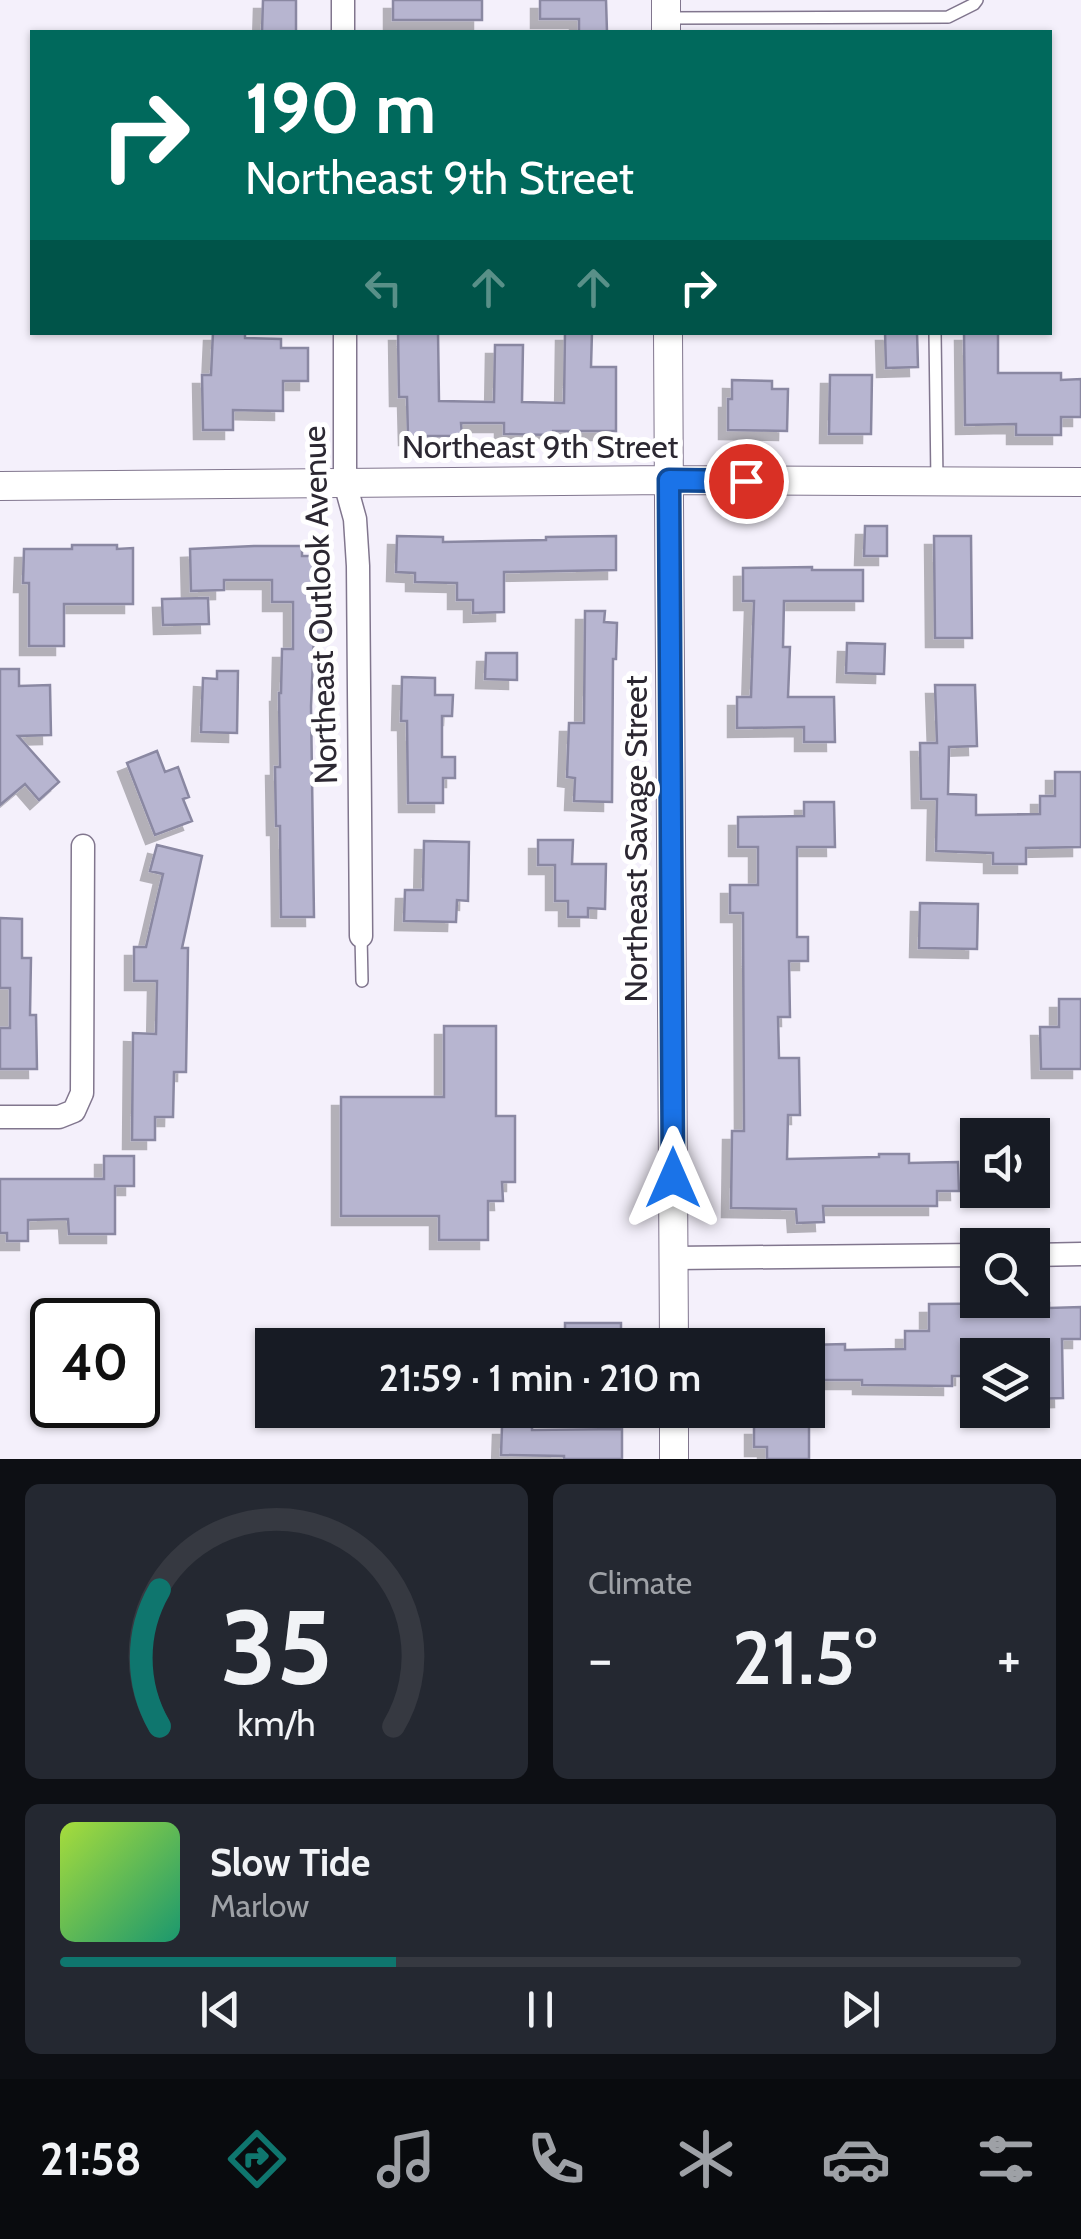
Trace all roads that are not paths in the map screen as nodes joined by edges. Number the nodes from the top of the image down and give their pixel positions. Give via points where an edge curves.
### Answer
1 (343, 0) edge
2 (977, 0) edge
3 (666, 17) edge
4 (344, 30) edge
5 (345, 335) edge
6 (668, 335) edge
7 (935, 335) edge
8 (669, 480) junction
9 (937, 482) junction
10 (1081, 482) edge
11 (346, 484) junction
12 (0, 486) edge
13 (83, 846) dead end
14 (361, 936) joint
15 (362, 982) dead end
16 (0, 1117) edge
17 (1081, 1254) edge
18 (960, 1255) edge
19 (1050, 1255) edge
20 (674, 1258) junction
21 (674, 1328) edge
22 (674, 1428) edge
23 (674, 1459) edge

1 - 4 street
2 - 3 lane via 948,17
5 - 11 street, Northeast Outlook Avenue
6 - 8 street, Northeast Savage Street
7 - 9 lane
8 - 9 street, Northeast 9th Street
8 - 11 street, Northeast 9th Street
8 - 20 street, Northeast Savage Street
9 - 10 street, Northeast 9th Street
11 - 12 street, Northeast 9th Street
11 - 14 street, Northeast Outlook Avenue via 358,566
13 - 16 street via 82,1092 74,1111 59,1116
14 - 15 lane
17 - 19 street
18 - 20 street
20 - 21 street, Northeast Savage Street
22 - 23 street

